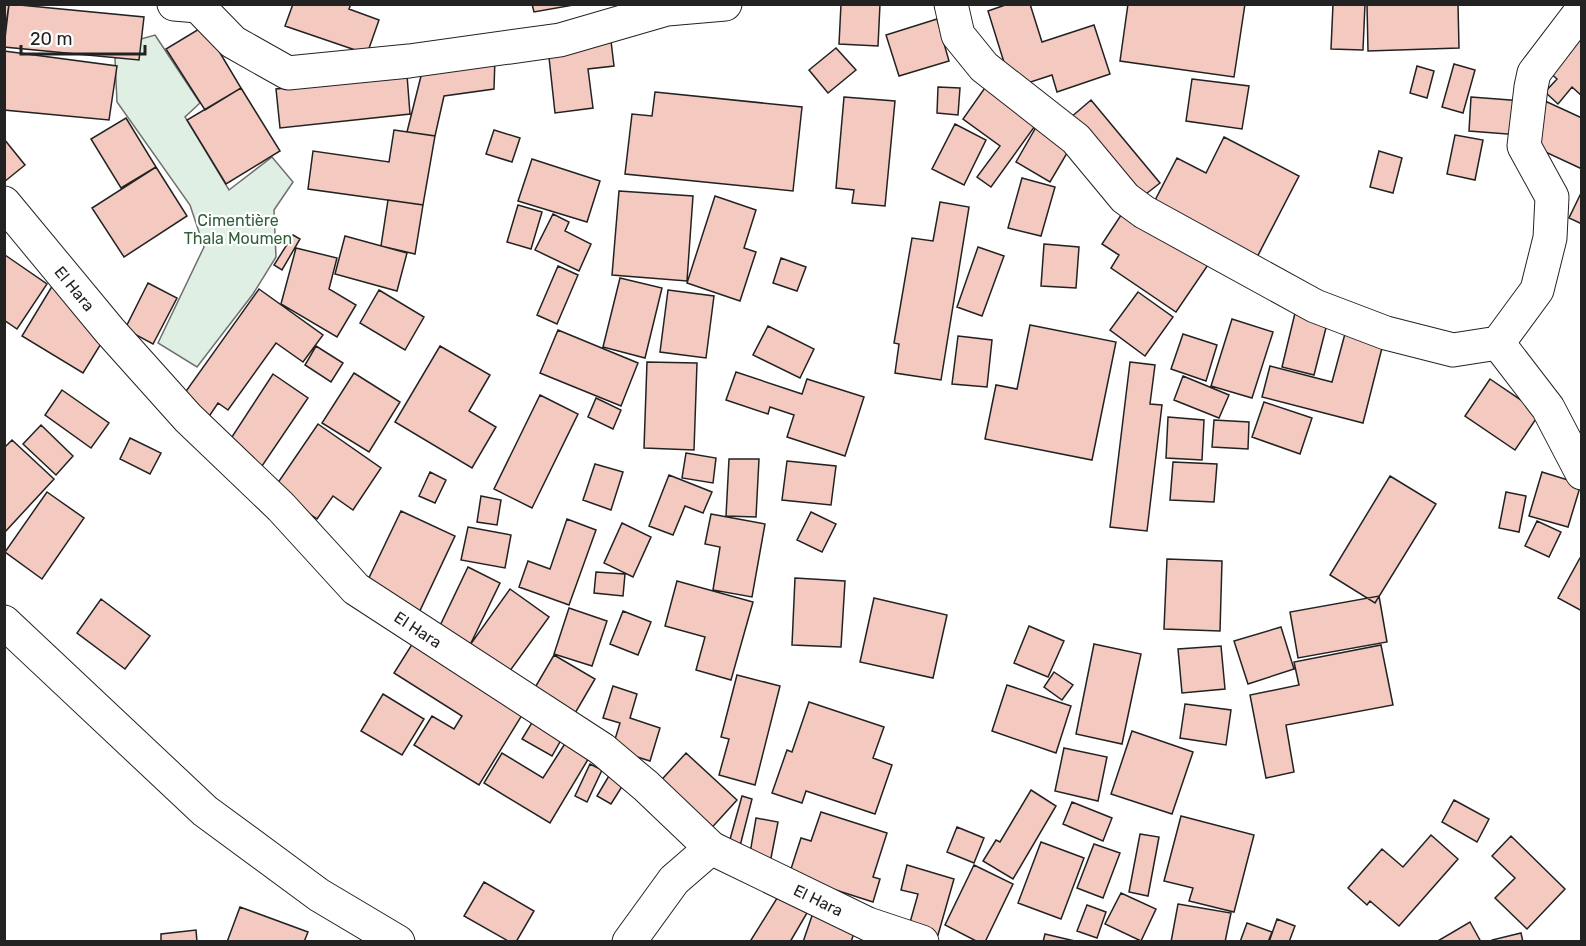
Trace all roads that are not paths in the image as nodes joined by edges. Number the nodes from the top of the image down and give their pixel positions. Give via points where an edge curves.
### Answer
1 (174, 4) edge
2 (725, 4) edge
3 (951, 4) edge
4 (1581, 10) edge
5 (4, 203) edge
6 (1498, 343) junction
7 (1581, 473) edge
8 (4, 622) edge
9 (711, 848) junction
10 (909, 940) edge
11 (398, 942) edge
12 (629, 942) edge

1 - 2 street via 198,6 233,42 288,73 560,40 667,9
3 - 6 street via 958,35 984,67 1076,139 1125,198 1144,212 1315,306 1386,333 1453,350
4 - 6 street via 1534,73 1524,146 1552,197 1550,238 1537,290
5 - 9 street, El Hara via 188,418 281,507 356,590 602,749
6 - 7 street via 1548,408
8 - 11 street via 205,811 319,895
9 - 10 street, El Hara
9 - 12 street via 674,880

